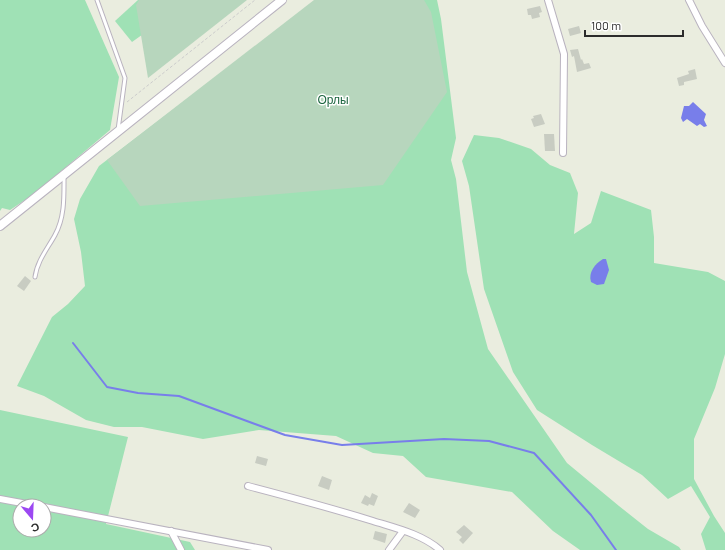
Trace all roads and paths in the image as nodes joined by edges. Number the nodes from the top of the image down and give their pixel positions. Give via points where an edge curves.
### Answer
1 (98, 0) edge
2 (255, 0) edge
3 (282, 0) edge
4 (548, 0) edge
5 (689, 0) edge
6 (725, 63) edge
7 (121, 107) junction
8 (117, 132) junction
9 (563, 153) dead end
10 (64, 174) junction
11 (0, 226) edge
12 (35, 277) dead end
13 (248, 486) dead end
14 (0, 499) edge
15 (12, 501) edge
16 (52, 509) edge
17 (403, 530) junction
18 (171, 531) junction
19 (181, 550) edge
20 (268, 550) edge
21 (389, 550) edge
22 (440, 550) edge

1 - 7 lane via 125,78
2 - 7 path
3 - 8 main road
4 - 9 street via 564,54
5 - 6 street
7 - 8 lane
8 - 10 main road
10 - 11 main road
10 - 12 lane via 64,207 56,233 36,269
13 - 17 street
14 - 15 street
16 - 18 street
17 - 21 street
17 - 22 street
18 - 19 street
18 - 20 street

